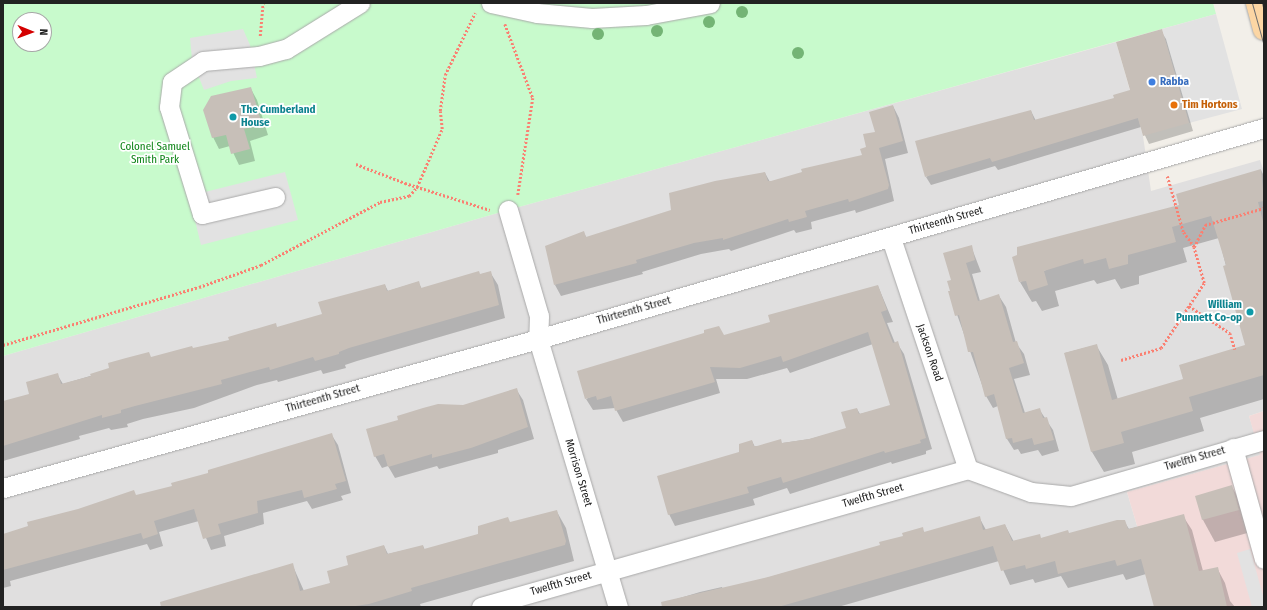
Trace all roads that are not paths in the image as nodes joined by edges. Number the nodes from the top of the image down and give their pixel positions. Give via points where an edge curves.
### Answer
1 (360, 3) edge
2 (710, 3) edge
3 (1257, 3) edge
4 (492, 7) edge
5 (1264, 29) edge
6 (1264, 128) edge
7 (275, 197) dead end
8 (508, 210) road end
9 (891, 238) junction
10 (538, 339) junction
11 (1264, 440) edge
12 (1233, 448) junction
13 (968, 469) junction
14 (3, 488) edge
15 (1264, 559) edge
16 (608, 571) junction
17 (481, 607) edge
18 (618, 607) edge

1 - 7 street via 286,49 259,56 203,61 172,82 169,107 202,214
2 - 4 street via 646,15 592,18
3 - 5 main road
6 - 9 street, Thirteenth Street
8 - 10 street, Morrison Street via 539,316
9 - 10 street, Thirteenth Street
9 - 13 street, Jackson Road
10 - 14 street, Thirteenth Street
10 - 16 street, Morrison Street
11 - 12 street, Twelfth Street
12 - 13 street, Twelfth Street via 1071,496 1031,492
12 - 15 street
13 - 16 street, Twelfth Street
16 - 17 street, Twelfth Street
16 - 18 street, Morrison Street

